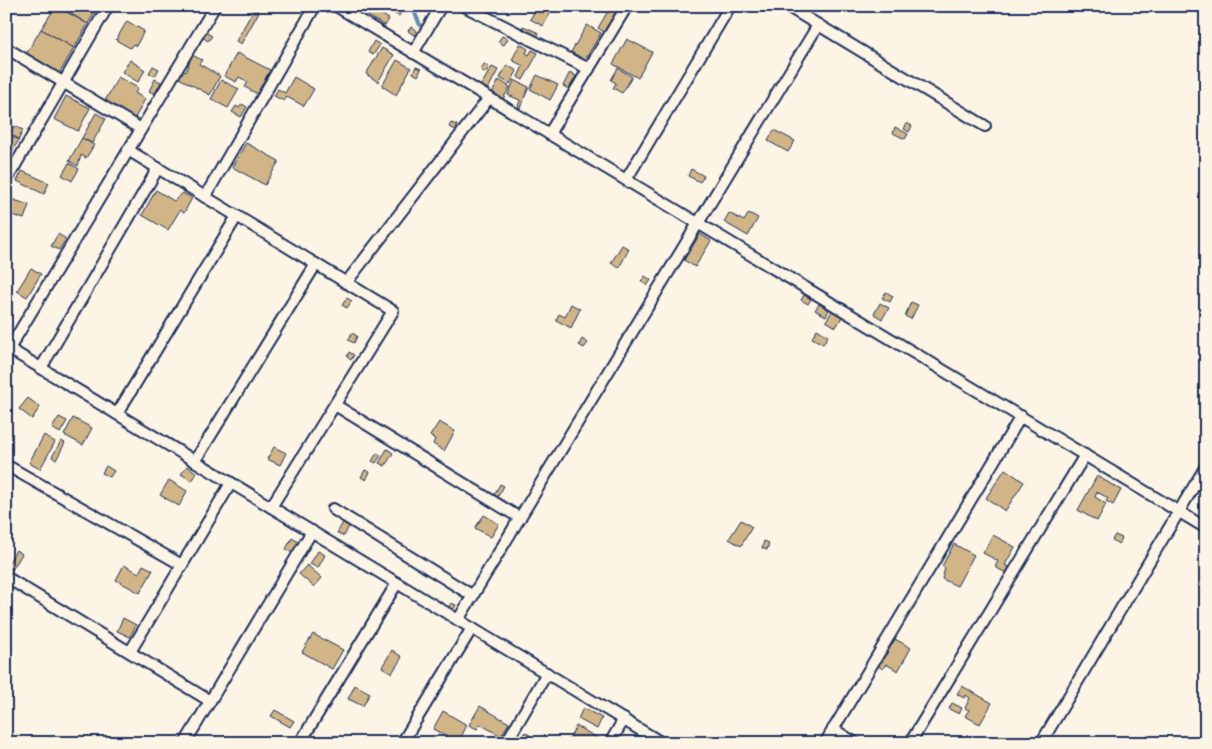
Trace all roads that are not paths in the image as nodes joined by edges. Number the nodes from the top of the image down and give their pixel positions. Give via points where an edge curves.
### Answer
1 (108, 6) edge
2 (215, 6) edge
3 (315, 6) edge
4 (336, 6) edge
5 (441, 6) edge
6 (464, 6) edge
7 (627, 6) edge
8 (730, 6) edge
9 (787, 6) edge
10 (818, 25) junction
11 (6, 48) edge
12 (413, 53) junction
13 (589, 69) junction
14 (64, 82) junction
15 (489, 98) junction
16 (985, 126) dead end
17 (141, 129) junction
18 (549, 134) junction
19 (128, 150) junction
20 (158, 168) junction
21 (626, 180) junction
22 (6, 181) edge
23 (205, 197) junction
24 (237, 216) junction
25 (698, 223) junction
26 (316, 264) junction
27 (346, 283) junction
28 (8, 348) edge
29 (41, 368) junction
30 (335, 405) junction
31 (117, 414) junction
32 (1020, 416) junction
33 (1085, 455) junction
34 (195, 461) junction
35 (6, 465) edge
36 (1206, 466) edge
37 (231, 482) junction
38 (271, 507) junction
39 (333, 509) dead end
40 (1179, 511) junction
41 (520, 518) junction
42 (1206, 528) edge
43 (312, 531) junction
44 (182, 565) junction
45 (6, 577) edge
46 (397, 583) junction
47 (473, 596) junction
48 (458, 620) junction
49 (472, 628) junction
50 (130, 652) junction
51 (548, 673) junction
52 (210, 701) junction
53 (624, 719) junction
54 (833, 730) junction
55 (185, 743) edge
56 (300, 743) edge
57 (402, 743) edge
58 (506, 743) edge
59 (610, 743) edge
60 (662, 743) edge
61 (825, 743) edge
62 (854, 743) edge
63 (910, 743) edge
64 (1040, 743) edge

1 - 14 street
2 - 17 street
3 - 23 street
4 - 12 street
5 - 12 street
6 - 13 street
7 - 13 street
8 - 21 street
9 - 10 street
10 - 16 street
10 - 25 street
11 - 14 street
12 - 15 street
13 - 18 street
14 - 17 street
14 - 22 street
15 - 18 street
15 - 27 street
17 - 19 street
18 - 21 street
19 - 20 street
19 - 28 street
20 - 23 street
20 - 29 street
21 - 25 street
23 - 24 street
24 - 26 street
24 - 31 street
25 - 32 street
25 - 41 street
26 - 27 street
26 - 34 street
27 - 30 street via 393,311
28 - 29 street
29 - 31 street
30 - 38 street
30 - 41 street
31 - 34 street
32 - 33 street
32 - 54 street
33 - 40 street
33 - 63 street
34 - 37 street
35 - 44 street
36 - 40 street
37 - 38 street
37 - 44 street
38 - 43 street
39 - 47 street
40 - 42 street
40 - 64 street
41 - 47 street
43 - 46 street
43 - 52 street
44 - 50 street
45 - 50 street
46 - 48 street
46 - 56 street
47 - 48 street
48 - 49 street
49 - 51 street
49 - 57 street
50 - 52 street
51 - 53 street
51 - 58 street
52 - 55 street
53 - 59 street
53 - 60 street
54 - 61 street
54 - 62 street

